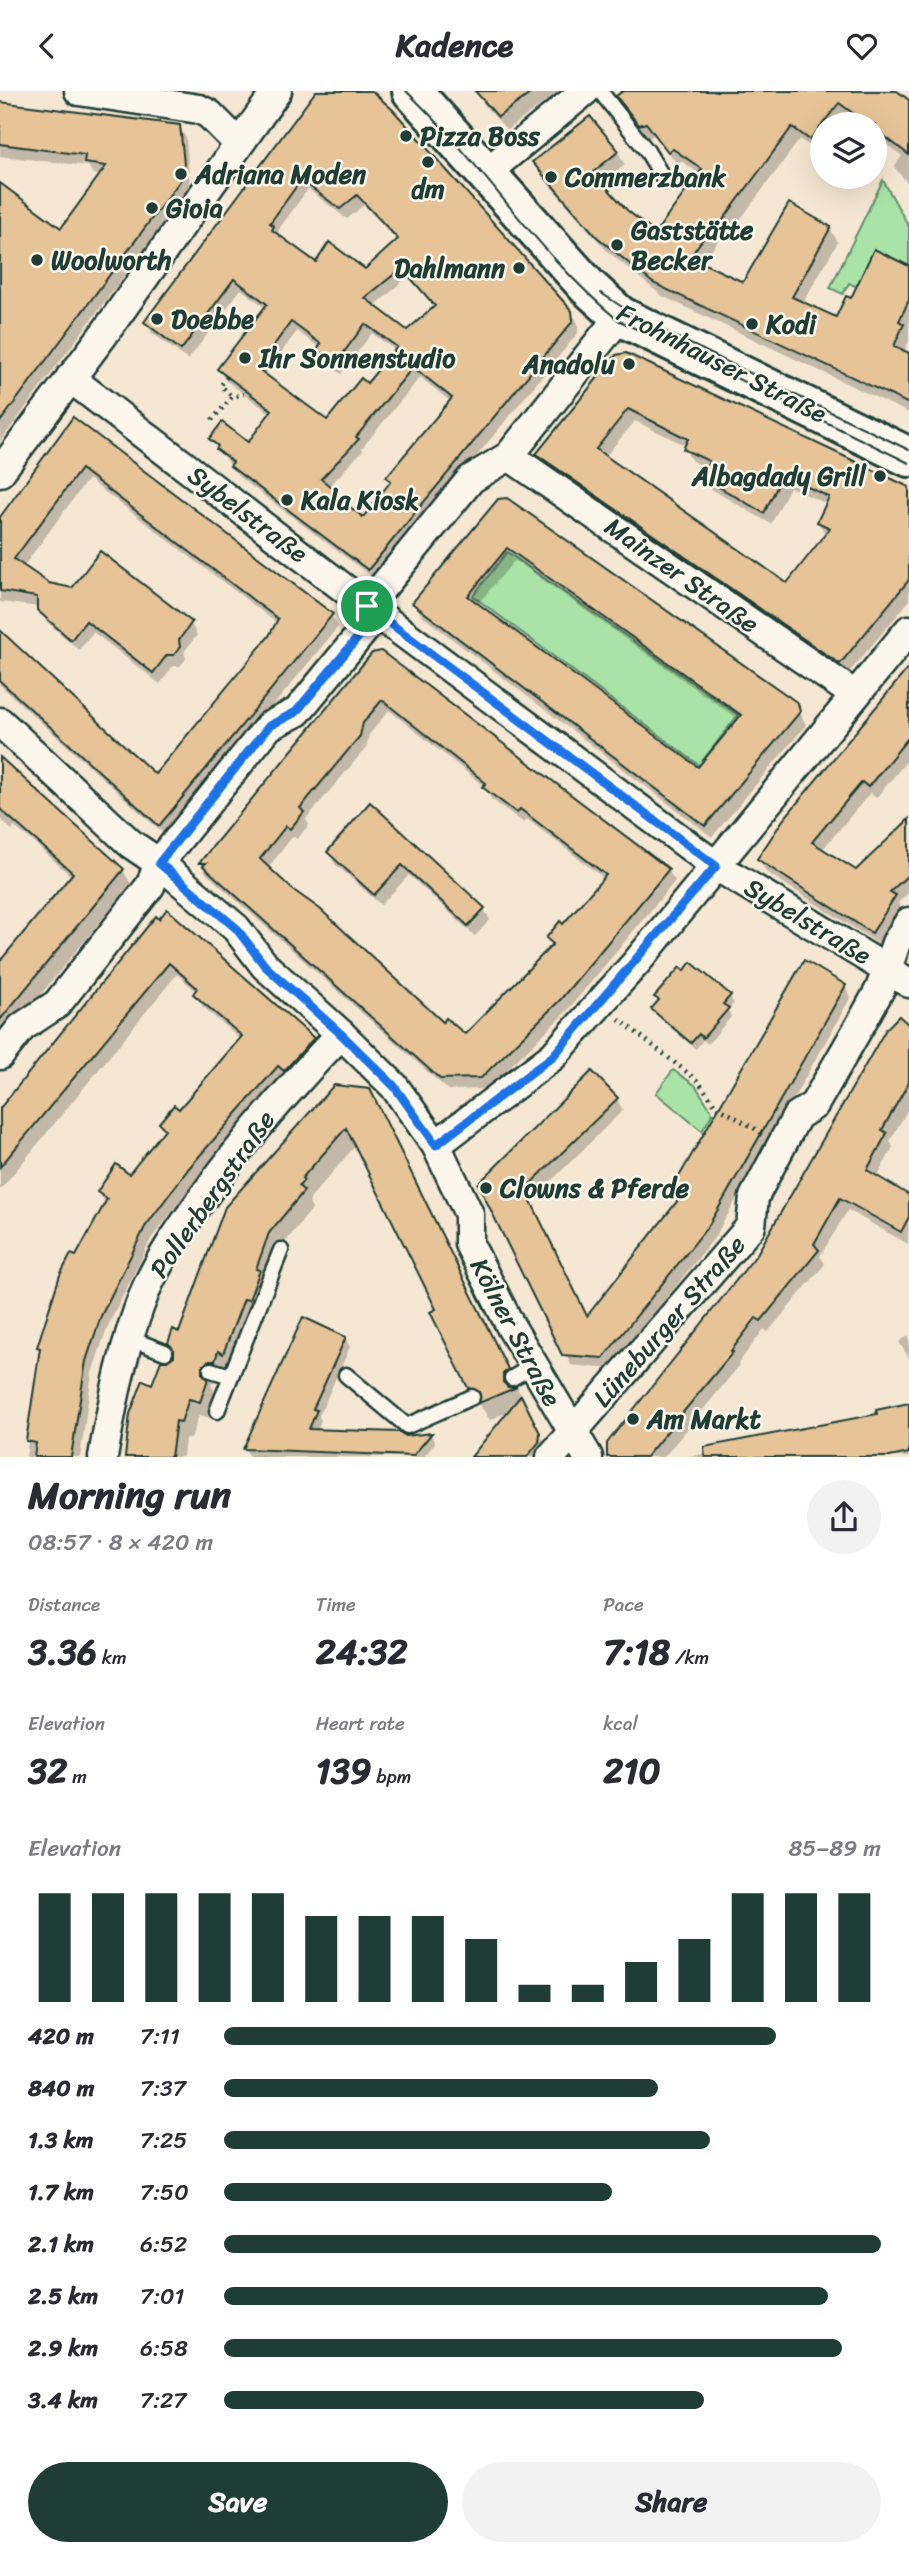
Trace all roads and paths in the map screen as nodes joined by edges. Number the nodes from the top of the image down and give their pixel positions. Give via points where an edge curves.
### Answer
1 (79, 91) edge
2 (277, 91) edge
3 (412, 91) edge
4 (585, 91) edge
5 (600, 91) edge
6 (243, 116) dead end
7 (238, 143) junction
8 (487, 172) junction
9 (665, 181) dead end
10 (620, 316) junction
11 (227, 377) dead end
12 (71, 379) junction
13 (244, 394) dead end
14 (232, 397) junction
15 (212, 420) dead end
16 (509, 456) junction
17 (909, 457) edge
18 (0, 472) edge
19 (367, 606) junction
20 (909, 630) edge
21 (855, 695) junction
22 (0, 722) edge
23 (159, 863) junction
24 (716, 866) junction
25 (909, 922) edge
26 (898, 976) edge
27 (600, 1003) junction
28 (341, 1034) junction
29 (0, 1055) edge
30 (783, 1143) junction
31 (436, 1145) junction
32 (281, 1250) dead end
33 (128, 1338) junction
34 (165, 1352) dead end
35 (211, 1370) dead end
36 (346, 1375) dead end
37 (231, 1376) junction
38 (472, 1397) dead end
39 (217, 1411) dead end
40 (580, 1446) edge
41 (103, 1457) edge
42 (551, 1457) edge

1 - 7 street via 199,105
2 - 7 street
3 - 8 main road, Frohnhauser Straße
4 - 8 street
5 - 9 lane
6 - 7 street
7 - 12 street
8 - 10 main road, Frohnhauser Straße via 588,287
10 - 16 street
10 - 17 main road, Frohnhauser Straße
11 - 14 path via 221,385
12 - 18 street
12 - 19 street, Sybelstraße
13 - 14 path
14 - 15 path
16 - 19 street via 471,479
16 - 21 street, Mainzer Straße
19 - 23 street via 365,629 296,712 269,726
19 - 24 street, Sybelstraße
20 - 21 street
21 - 24 street
22 - 23 street, Kölner Straße via 131,844
23 - 28 street, Kölner Straße via 236,928 265,966
23 - 29 street via 150,886 57,1004 22,1027
24 - 26 street, Sybelstraße
24 - 27 street
25 - 26 street, Lüneburger Straße via 896,943
26 - 30 street, Lüneburger Straße via 880,989 814,1105 797,1117
27 - 30 path via 698,1081 716,1106
27 - 31 street via 553,1056
28 - 31 street, Kölner Straße via 394,1086
28 - 33 street, Pollerbergstraße via 271,1109 190,1216 148,1285
30 - 40 street, Lüneburger Straße via 754,1197 751,1226
31 - 40 street, Kölner Straße via 469,1214 469,1244 522,1372
32 - 37 lane
33 - 34 lane
33 - 41 street, Pollerbergstraße
35 - 37 lane
36 - 38 lane via 407,1426
37 - 39 lane
40 - 42 street, Lüneburger Straße

